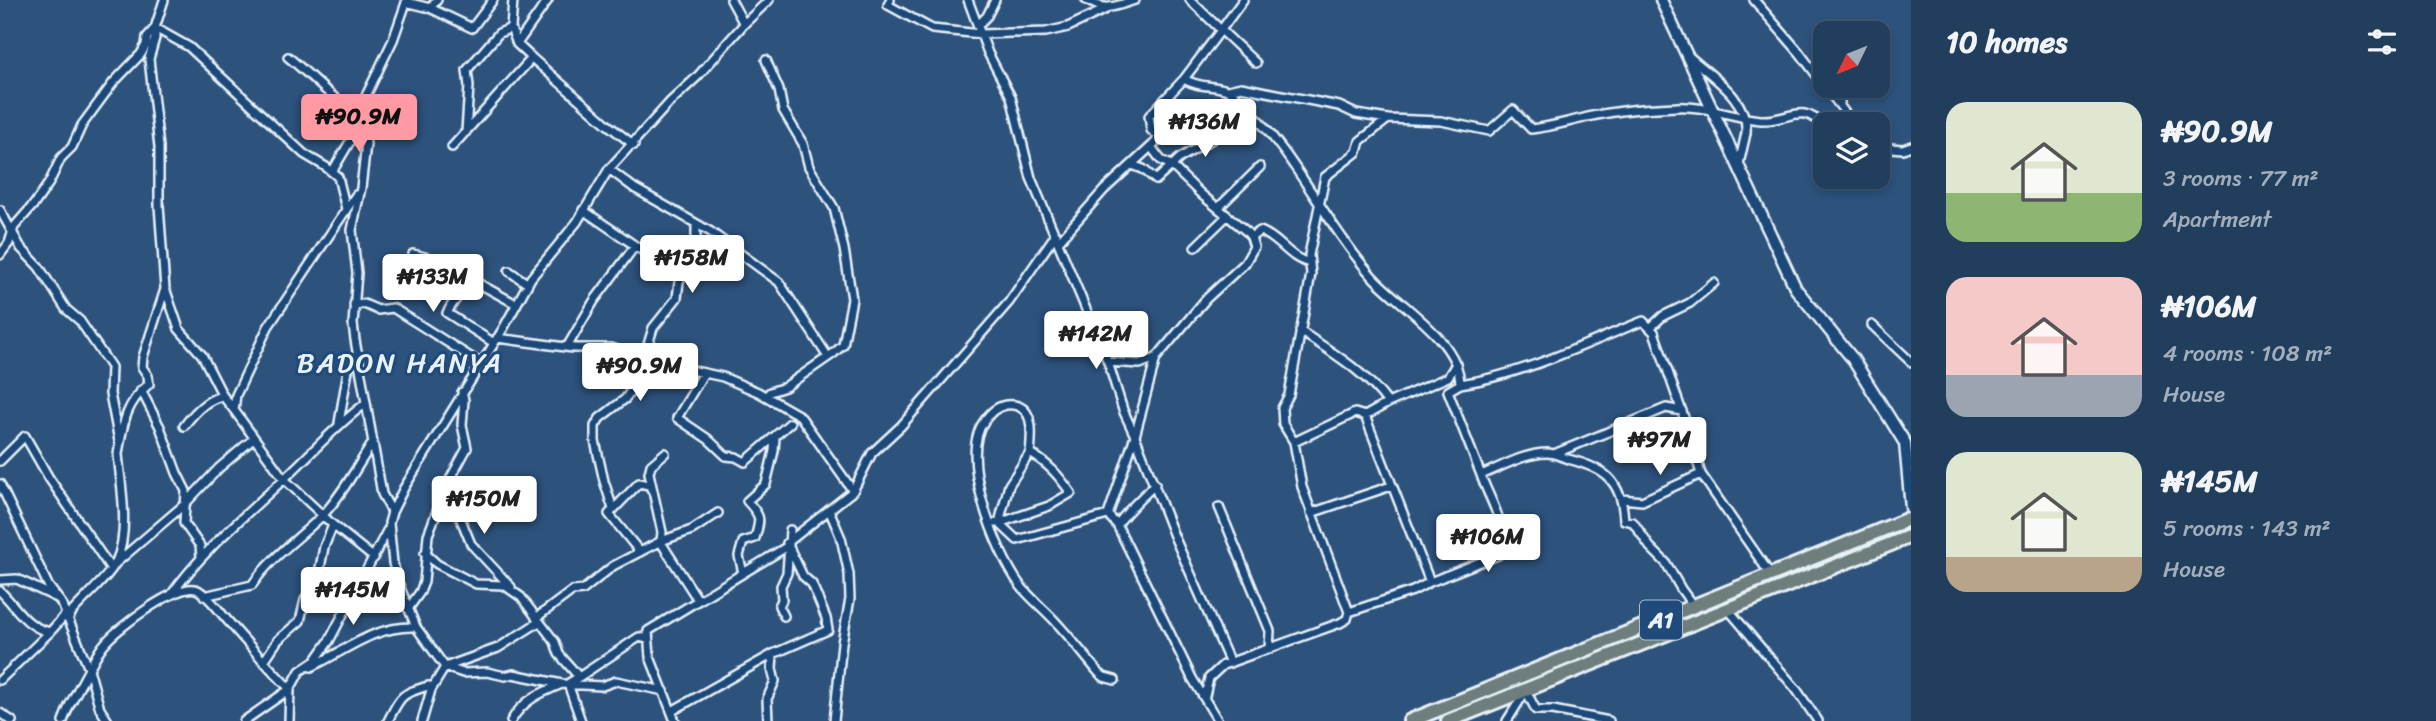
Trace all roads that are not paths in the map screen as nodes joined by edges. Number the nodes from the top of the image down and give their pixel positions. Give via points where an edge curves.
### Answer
1 (164, 0) edge
2 (437, 0) edge
3 (493, 0) edge
4 (513, 0) edge
5 (548, 0) edge
6 (731, 0) edge
7 (769, 0) edge
8 (890, 0) edge
9 (968, 0) edge
10 (995, 0) edge
11 (1086, 0) edge
12 (1135, 0) edge
13 (1190, 0) edge
14 (1243, 0) edge
15 (1661, 0) edge
16 (1754, 0) edge
17 (407, 1) edge
18 (430, 8) junction
19 (1106, 9) junction
20 (744, 24) junction
21 (511, 28) junction
22 (155, 29) junction
23 (980, 30) junction
24 (1222, 30) junction
25 (517, 44) junction
26 (1686, 54) junction
27 (288, 57) dead end
28 (532, 58) junction
29 (766, 60) dead end
30 (1256, 63) dead end
31 (1811, 67) joint
32 (1184, 79) junction
33 (1228, 90) junction
34 (1840, 98) edge
35 (1840, 104) junction
36 (1713, 111) junction
37 (1845, 112) edge
38 (1813, 116) edge
39 (1744, 117) junction
40 (362, 119) junction
41 (1388, 119) junction
42 (466, 132) junction
43 (1224, 132) dead end
44 (634, 145) junction
45 (1911, 146) edge
46 (452, 147) dead end
47 (1151, 147) junction
48 (1890, 149) edge
49 (1132, 165) junction
50 (1171, 165) junction
51 (1738, 166) junction
52 (1260, 167) dead end
53 (609, 169) junction
54 (332, 172) junction
55 (361, 188) junction
56 (1319, 205) junction
57 (1218, 208) junction
58 (346, 209) junction
59 (583, 209) junction
60 (0, 210) edge
61 (1227, 216) junction
62 (696, 225) junction
63 (12, 232) junction
64 (1058, 237) junction
65 (1251, 237) junction
66 (635, 246) junction
67 (1195, 247) dead end
68 (413, 254) dead end
69 (0, 255) edge
70 (1310, 262) junction
71 (509, 271) dead end
72 (681, 277) junction
73 (1714, 283) dead end
74 (528, 284) junction
75 (483, 286) junction
76 (165, 289) junction
77 (516, 304) junction
78 (354, 305) junction
79 (1872, 325) dead end
80 (1651, 327) junction
81 (1300, 331) junction
82 (496, 341) junction
83 (567, 347) junction
84 (358, 353) junction
85 (828, 357) junction
86 (1156, 358) junction
87 (647, 359) junction
88 (1108, 362) junction
89 (1911, 362) edge
90 (480, 363) junction
91 (1455, 364) junction
92 (704, 373) junction
93 (1460, 384) junction
94 (141, 390) junction
95 (462, 392) junction
96 (223, 396) junction
97 (766, 396) junction
98 (1388, 403) junction
99 (365, 404) junction
100 (234, 410) junction
101 (1682, 411) junction
102 (1365, 416) junction
103 (339, 423) junction
104 (790, 423) dead end
105 (184, 426) dead end
106 (1135, 436) junction
107 (775, 437) junction
108 (253, 439) junction
109 (1294, 442) junction
110 (372, 444) junction
111 (120, 445) junction
112 (665, 453) dead end
113 (1030, 453) junction
114 (1554, 454) junction
115 (0, 461) edge
116 (651, 465) junction
117 (1700, 474) junction
118 (1480, 475) junction
119 (284, 480) junction
120 (639, 483) junction
121 (0, 484) edge
122 (1155, 484) junction
123 (1391, 486) junction
124 (853, 491) junction
125 (653, 492) junction
126 (443, 495) junction
127 (1622, 499) junction
128 (185, 504) junction
129 (1219, 507) dead end
130 (1911, 508) edge
131 (613, 509) junction
132 (392, 512) junction
133 (830, 512) junction
134 (718, 513) dead end
135 (1311, 513) junction
136 (323, 514) junction
137 (1108, 515) junction
138 (1911, 517) edge
139 (389, 523) junction
140 (995, 523) junction
141 (332, 525) junction
142 (1117, 525) junction
143 (790, 530) dead end
144 (1911, 536) edge
145 (660, 541) junction
146 (788, 544) junction
147 (425, 552) junction
148 (640, 552) junction
149 (201, 557) junction
150 (374, 558) junction
151 (113, 566) junction
152 (743, 573) junction
153 (1770, 574) junction
154 (0, 580) edge
155 (1430, 582) junction
156 (0, 591) edge
157 (513, 591) junction
158 (171, 596) junction
159 (204, 596) junction
160 (56, 597) junction
161 (698, 600) junction
162 (1694, 607) junction
163 (1727, 608) junction
164 (408, 609) junction
165 (1349, 612) junction
166 (67, 617) junction
167 (784, 617) dead end
168 (537, 620) junction
169 (416, 627) junction
170 (50, 632) junction
171 (648, 639) junction
172 (1269, 649) junction
173 (774, 654) junction
174 (264, 661) junction
175 (1230, 663) junction
176 (445, 667) junction
177 (89, 669) junction
178 (300, 671) junction
179 (579, 677) junction
180 (0, 680) edge
181 (1115, 680) dead end
182 (565, 684) junction
183 (290, 689) junction
184 (431, 690) junction
185 (664, 691) junction
186 (1526, 691) junction
187 (1205, 697) junction
188 (672, 711) junction
189 (0, 713) edge
190 (834, 717) edge
191 (1596, 719) edge
192 (12, 721) edge
193 (63, 721) edge
194 (108, 721) edge
195 (244, 721) edge
196 (289, 721) edge
197 (388, 721) edge
198 (422, 721) edge
199 (511, 721) edge
200 (581, 721) edge
201 (675, 721) edge
202 (768, 721) edge
203 (841, 721) edge
204 (1218, 721) edge
205 (1410, 721) edge
206 (1448, 721) edge
207 (1507, 721) edge
208 (1609, 721) edge
209 (1818, 721) edge

1 - 22 street
2 - 18 street
3 - 18 street via 472,28
4 - 21 street
5 - 25 street
6 - 20 street
7 - 20 street
8 - 23 street via 888,5 932,29
9 - 23 street
10 - 23 street
11 - 19 street
12 - 19 street
13 - 24 street
14 - 24 street
15 - 26 main road
16 - 31 street
17 - 18 street
17 - 40 street via 363,102
19 - 23 street via 1046,32
20 - 44 street
21 - 25 street
21 - 42 street via 499,33 467,70
22 - 54 street via 189,47 304,154
22 - 63 street via 141,54 82,125 49,183
22 - 76 street via 149,59 159,147
23 - 64 street via 1010,94 1031,178
24 - 30 street
24 - 32 street
25 - 28 street
26 - 36 main road
26 - 39 street via 1739,102
27 - 40 street
28 - 42 street
28 - 44 street
29 - 85 street via 783,110 834,208 845,248 852,299 849,322 843,345
31 - 35 street
32 - 33 street via 1198,87
32 - 47 street via 1149,116 1151,130 1158,136
33 - 41 street via 1241,87
33 - 56 street via 1279,144
34 - 35 street
35 - 37 street
36 - 39 street
36 - 41 street via 1676,107 1531,129 1513,110 1489,131 1441,121
36 - 51 main road
38 - 39 street
39 - 51 street via 1746,131
40 - 54 street
40 - 55 street via 366,144
41 - 56 street via 1325,177
42 - 46 street
43 - 50 street
44 - 53 street
45 - 48 street
47 - 49 street
47 - 50 street
49 - 50 street via 1156,180
49 - 64 street
50 - 57 street
51 - 130 main road via 1796,289 1852,358 1905,443
52 - 57 street
53 - 59 street
53 - 62 street
54 - 58 street via 338,177
55 - 58 street
55 - 78 street via 352,230 357,273
56 - 70 street
56 - 91 street via 1372,276 1420,319
57 - 61 street
58 - 100 street via 268,327 236,395
59 - 66 street
59 - 74 street
60 - 63 street
61 - 65 street
61 - 67 street
62 - 72 street via 696,242
62 - 85 street via 779,282
63 - 69 street
63 - 111 street via 111,367 110,394
64 - 88 street
64 - 124 street via 1009,302 872,453
65 - 70 street via 1260,231 1270,235 1299,261
65 - 86 street via 1254,247 1245,263 1206,299
66 - 72 street
66 - 83 street
68 - 75 street via 453,264
70 - 81 street
71 - 74 street
72 - 87 street via 677,298 653,328
73 - 80 street
74 - 77 street
75 - 77 street
75 - 82 street via 458,294 447,313
76 - 94 street via 143,357 149,383
76 - 96 street via 179,329 202,355
77 - 82 street
78 - 84 street
78 - 90 street via 378,310 393,307
79 - 89 street
80 - 93 street via 1643,321 1534,364
80 - 101 street
81 - 98 street via 1339,357
81 - 109 street via 1289,395 1282,408 1283,424
82 - 83 street
82 - 90 street
83 - 87 street via 611,348
84 - 99 street
84 - 103 street via 349,364
85 - 97 street
86 - 88 street via 1140,364
86 - 106 street
87 - 92 street
87 - 131 street via 641,379 600,418 594,433
88 - 106 street
90 - 95 street
91 - 93 street
91 - 98 street via 1448,377
92 - 97 street
92 - 107 street via 677,418 726,456 744,462
93 - 118 street via 1448,391
94 - 111 street via 129,408
94 - 128 street via 186,491
95 - 126 street via 467,448
95 - 132 street
96 - 100 street
96 - 105 street via 215,397
97 - 124 street via 800,416
98 - 102 street
99 - 103 street
99 - 110 street
100 - 108 street
101 - 114 street via 1666,408
101 - 117 street
102 - 109 street via 1355,413
102 - 123 street
103 - 119 street
104 - 107 street
106 - 122 street
106 - 137 street
107 - 152 street via 766,484 747,501 758,512 759,524 755,538 743,542 739,556
108 - 119 street
108 - 128 street
109 - 135 street
110 - 132 street via 382,494
110 - 136 street
111 - 151 street via 125,512
112 - 116 street
113 - 140 street via 1009,485
113 - 140 street via 1046,462 1071,494
113 - 140 street via 1032,428 1027,413 1009,405 993,409 974,440 978,488
114 - 118 street via 1532,456
114 - 127 street via 1596,466
115 - 151 street via 25,436 49,478
116 - 120 street
116 - 125 street
117 - 127 street via 1642,500
117 - 153 street
118 - 155 street via 1503,530 1502,547 1498,555
119 - 136 street
119 - 149 street
120 - 125 street via 649,485
120 - 131 street
121 - 160 street
122 - 142 street
122 - 175 street
123 - 135 street
123 - 155 street
124 - 133 street
125 - 145 street
126 - 147 street
126 - 157 street via 457,510 471,544
127 - 162 street via 1624,520 1633,522 1666,563
128 - 149 street via 184,523 200,547
128 - 151 street
129 - 172 street via 1270,631
131 - 148 street via 609,514
132 - 139 street
133 - 146 street
133 - 190 street via 841,538 850,599
134 - 145 street via 692,530
135 - 165 street
136 - 141 street
136 - 159 street via 260,571 251,585
137 - 140 street via 1017,540
137 - 142 street
138 - 153 highway, A1
139 - 150 street
139 - 164 street via 393,562
140 - 181 street via 1021,587 1099,673
141 - 150 street
141 - 174 street via 300,621 278,640
142 - 187 street
143 - 146 street
144 - 163 highway, A1
145 - 148 street
145 - 161 street
146 - 152 street
146 - 167 street via 779,606
146 - 173 street via 803,576 812,584 828,630
147 - 157 street via 434,562 475,584 495,583
147 - 164 street via 424,582
148 - 168 street via 583,590 572,591
149 - 158 street
150 - 178 street via 329,641 315,661
151 - 166 street
152 - 161 street
153 - 162 highway, A1
154 - 160 street via 17,579
155 - 165 street
156 - 170 street via 25,621
157 - 168 street
158 - 159 street via 192,588
158 - 177 street via 114,633
159 - 174 street
160 - 166 street
161 - 171 street via 648,631
162 - 205 highway, A1
163 - 186 highway, A1
163 - 209 street
164 - 169 street
165 - 172 street via 1340,623
166 - 170 street
166 - 177 street
168 - 176 street via 498,648
168 - 179 street
169 - 176 street
169 - 178 street via 397,626 371,635
170 - 180 street
171 - 179 street via 639,637
171 - 185 street
172 - 175 street
173 - 188 street
173 - 202 street
174 - 183 street
175 - 187 street via 1209,678
176 - 182 street
176 - 184 street
177 - 193 street
177 - 194 street
178 - 183 street
179 - 182 street
182 - 185 street via 602,686 616,681
182 - 199 street via 533,696
182 - 200 street
183 - 195 street
183 - 196 street
184 - 197 street via 428,686 407,691
184 - 198 street
185 - 188 street
186 - 191 street via 1536,710
186 - 206 highway, A1
186 - 207 street
187 - 204 street
188 - 201 street
189 - 192 street
190 - 203 street
191 - 208 street

